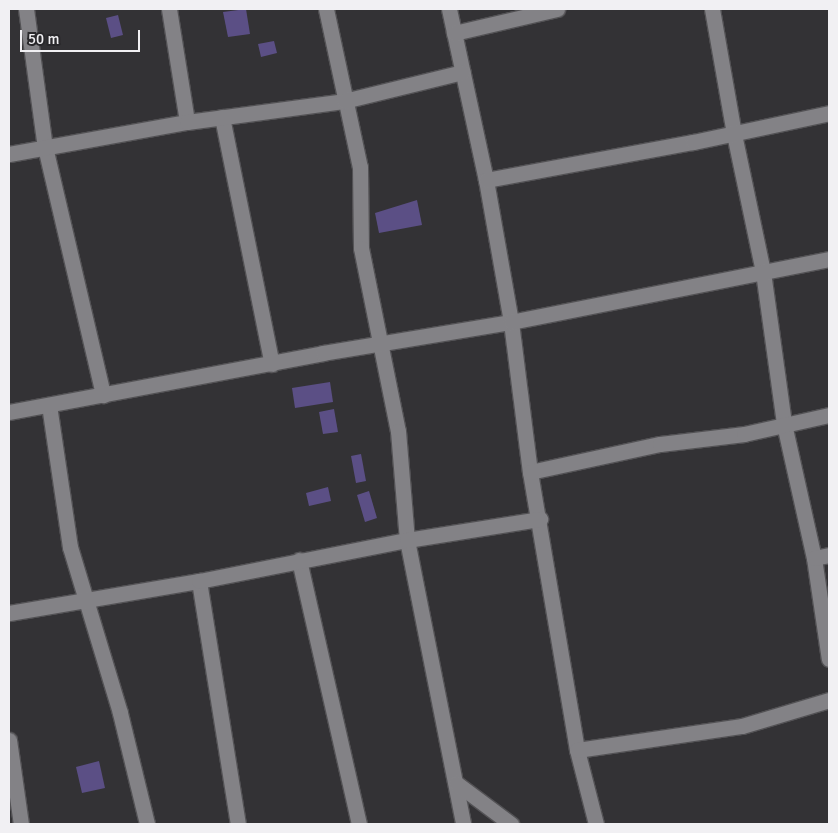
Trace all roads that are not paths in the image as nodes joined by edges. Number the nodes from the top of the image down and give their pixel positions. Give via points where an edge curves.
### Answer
1 (26, 9) edge
2 (168, 9) edge
3 (326, 9) edge
4 (449, 9) edge
5 (557, 9) edge
6 (712, 9) edge
7 (454, 33) junction
8 (463, 72) junction
9 (344, 100) junction
10 (829, 113) edge
11 (222, 117) junction
12 (187, 122) junction
13 (734, 134) junction
14 (46, 147) junction
15 (9, 154) edge
16 (486, 180) junction
17 (829, 258) edge
18 (763, 272) junction
19 (511, 322) junction
20 (379, 346) junction
21 (272, 364) junction
22 (103, 396) junction
23 (48, 405) junction
24 (9, 412) edge
25 (829, 415) edge
26 (784, 424) junction
27 (530, 472) junction
28 (540, 519) junction
29 (407, 540) junction
30 (829, 555) edge
31 (814, 558) junction
32 (299, 560) junction
33 (198, 581) junction
34 (87, 600) junction
35 (9, 613) edge
36 (829, 659) edge
37 (829, 700) edge
38 (9, 740) edge
39 (577, 750) junction
40 (456, 783) junction
41 (21, 824) edge
42 (147, 824) edge
43 (238, 824) edge
44 (359, 824) edge
45 (464, 824) edge
46 (511, 824) edge
47 (596, 824) edge

1 - 14 street
2 - 12 street
3 - 9 street
4 - 7 street
5 - 7 street
6 - 13 street
7 - 8 street
8 - 9 street
8 - 16 street
9 - 11 street
9 - 20 street via 360,167 361,248
10 - 13 street
11 - 12 street
11 - 21 street
12 - 14 street
13 - 16 street
13 - 18 street
14 - 15 street
14 - 22 street
16 - 19 street
17 - 18 street
18 - 19 street
18 - 26 street
19 - 20 street
19 - 27 street
20 - 21 street
20 - 29 street via 398,431
21 - 22 street
22 - 23 street
23 - 24 street
23 - 34 street via 70,547
25 - 26 street
26 - 27 street via 744,434 660,444
26 - 31 street
27 - 28 street
28 - 29 street
28 - 39 street
29 - 32 street
29 - 40 street
30 - 31 street
31 - 36 street
32 - 33 street
32 - 44 street
33 - 34 street
33 - 43 street
34 - 35 street
34 - 42 street via 120,713
37 - 39 street via 742,726
38 - 41 street
39 - 47 street
40 - 45 street
40 - 46 street

